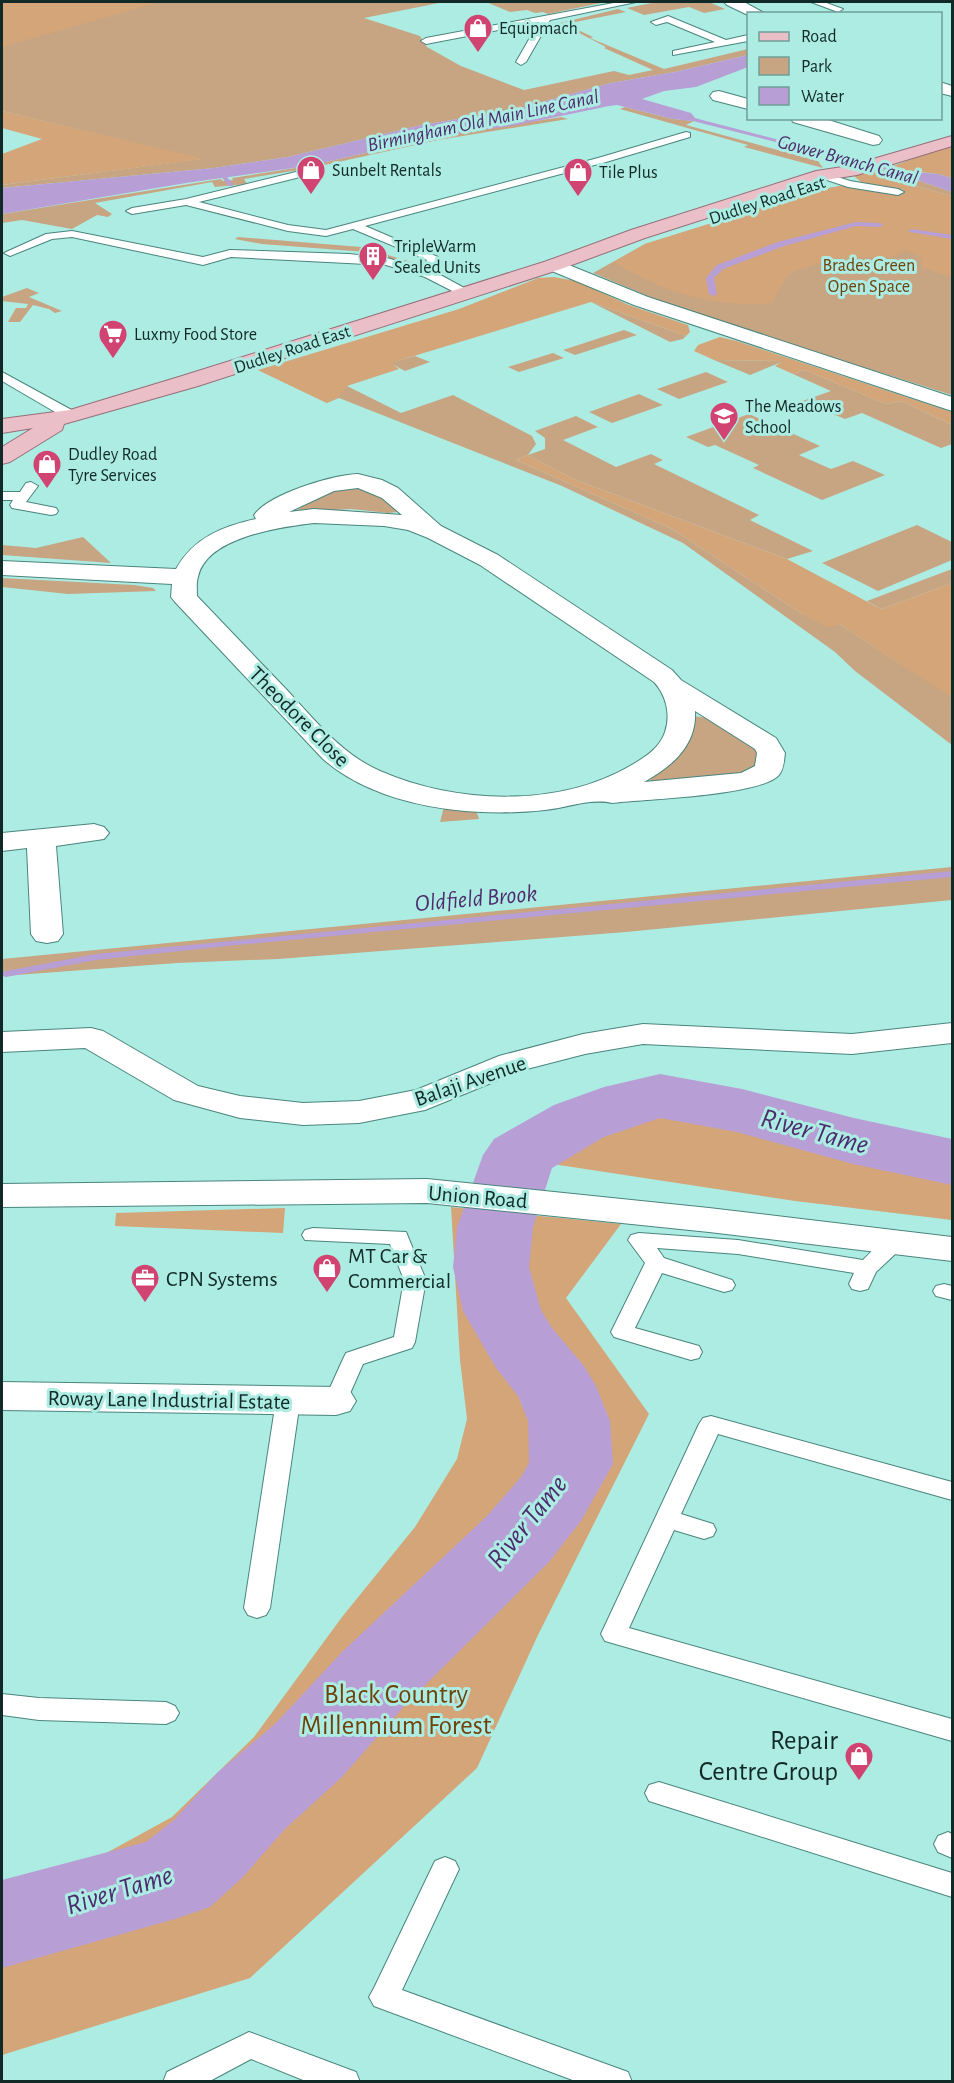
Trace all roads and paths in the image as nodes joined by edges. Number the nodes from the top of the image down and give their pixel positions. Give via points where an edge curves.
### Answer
1 (631, 2) edge
2 (732, 2) edge
3 (816, 2) edge
4 (838, 9) dead end
5 (754, 12) edge
6 (546, 19) junction
7 (656, 22) dead end
8 (747, 38) edge
9 (426, 41) dead end
10 (726, 43) junction
11 (676, 53) dead end
12 (521, 62) dead end
13 (719, 96) dead end
14 (747, 104) edge
15 (807, 120) edge
16 (952, 133) edge
17 (687, 135) dead end
18 (873, 140) dead end
19 (952, 141) edge
20 (862, 167) junction
21 (300, 174) dead end
22 (828, 177) junction
23 (898, 192) dead end
24 (186, 202) junction
25 (132, 211) dead end
26 (353, 225) junction
27 (10, 253) dead end
28 (554, 265) junction
29 (429, 274) junction
30 (464, 293) junction
31 (2, 376) edge
32 (952, 404) edge
33 (72, 416) junction
34 (2, 426) edge
35 (4, 451) edge
36 (2, 496) edge
37 (51, 510) dead end
38 (437, 533) junction
39 (230, 535) junction
40 (2, 568) edge
41 (183, 577) junction
42 (673, 686) junction
43 (568, 799) junction
44 (94, 833) dead end
45 (41, 838) junction
46 (2, 842) edge
47 (46, 934) dead end
48 (952, 1033) edge
49 (2, 1042) edge
50 (2, 1196) edge
51 (642, 1226) junction
52 (313, 1235) dead end
53 (897, 1242) junction
54 (952, 1249) edge
55 (656, 1263) junction
56 (724, 1285) dead end
57 (691, 1352) dead end
58 (2, 1396) edge
59 (288, 1401) junction
60 (336, 1401) joint
61 (952, 1491) edge
62 (667, 1519) junction
63 (704, 1530) dead end
64 (257, 1608) dead end
65 (2, 1705) edge
66 (166, 1713) dead end
67 (952, 1730) edge
68 (659, 1793) dead end
69 (445, 1869) dead end
70 (952, 1885) edge
71 (178, 2082) edge
72 (345, 2082) edge
73 (617, 2082) edge

1 - 6 lane
2 - 5 street
3 - 4 lane
6 - 9 lane
6 - 12 lane
7 - 10 lane via 668,19
8 - 10 lane
10 - 11 lane
13 - 14 street
15 - 18 street
16 - 20 main road, Dudley Road East
17 - 26 lane
19 - 20 main road, Dudley Road East
20 - 22 main road, Dudley Road East
21 - 24 lane
22 - 23 lane
22 - 28 main road, Dudley Road East via 638,234
24 - 25 lane
24 - 26 lane via 288,228 326,233
26 - 29 lane via 434,259
27 - 29 lane via 50,236 72,234 203,261 230,253 350,258 387,262
28 - 30 main road, Dudley Road East
28 - 32 street via 641,301
29 - 30 lane
30 - 33 main road, Dudley Road East
31 - 33 lane
33 - 34 main road, Dudley Road East
33 - 35 main road, Dudley Road East
36 - 37 lane via 27,491 17,505
38 - 39 street, Theodore Close via 384,519 314,516 260,524
38 - 39 street, Theodore Close via 390,492 346,481 317,487
38 - 42 street, Theodore Close via 489,560
39 - 41 street, Theodore Close via 199,553
40 - 41 street
41 - 43 street, Theodore Close via 184,597 310,730 354,769 389,785 437,799 478,804
42 - 43 street, Theodore Close via 683,709 679,736 662,759 630,780
42 - 43 street, Theodore Close via 766,744 771,753 768,770 743,781
44 - 45 street
45 - 46 street
45 - 47 street
48 - 49 street, Balaji Avenue via 852,1044 643,1034 583,1044 511,1064 425,1099 359,1112 303,1114 240,1107 186,1093 91,1038
50 - 51 street, Union Road via 427,1191 560,1205
51 - 53 street, Union Road
51 - 53 lane via 863,1276
51 - 55 lane
52 - 60 lane via 398,1237 416,1280 404,1342 354,1359
53 - 54 street, Union Road
55 - 56 lane
55 - 57 lane via 622,1332
58 - 59 street, Roway Lane Industrial Estate
59 - 60 street, Roway Lane Industrial Estate
59 - 64 lane
61 - 62 lane via 711,1424
62 - 63 lane
62 - 67 lane via 614,1634
65 - 66 lane
68 - 70 lane
69 - 73 lane via 384,1997
71 - 72 lane via 249,2045

